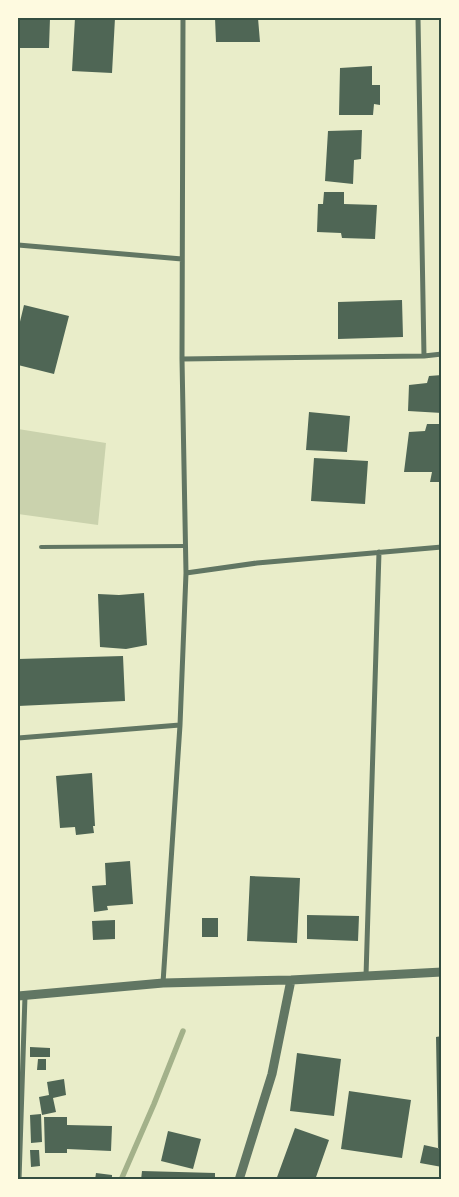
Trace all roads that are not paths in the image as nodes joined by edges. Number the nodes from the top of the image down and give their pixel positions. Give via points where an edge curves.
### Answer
1 (183, 18) edge
2 (418, 18) edge
3 (18, 245) edge
4 (182, 259) junction
5 (442, 354) edge
6 (424, 356) junction
7 (182, 359) junction
8 (185, 546) junction
9 (41, 547) dead end
10 (442, 547) edge
11 (379, 552) junction
12 (186, 573) junction
13 (180, 725) junction
14 (18, 738) edge
15 (442, 972) edge
16 (366, 976) junction
17 (291, 980) junction
18 (163, 983) junction
19 (21, 996) edge
20 (20, 1034) edge
21 (19, 1180) edge
22 (239, 1180) edge

1 - 4 street
2 - 6 street
3 - 4 street
4 - 7 street
5 - 6 street
6 - 7 street
7 - 8 street
8 - 9 lane
8 - 12 street
10 - 11 street
11 - 12 street
11 - 16 street
12 - 13 street
13 - 14 street
13 - 18 street
15 - 16 street
16 - 17 street
17 - 18 street
17 - 22 street via 272,1074
18 - 19 street
19 - 20 street
20 - 21 street

